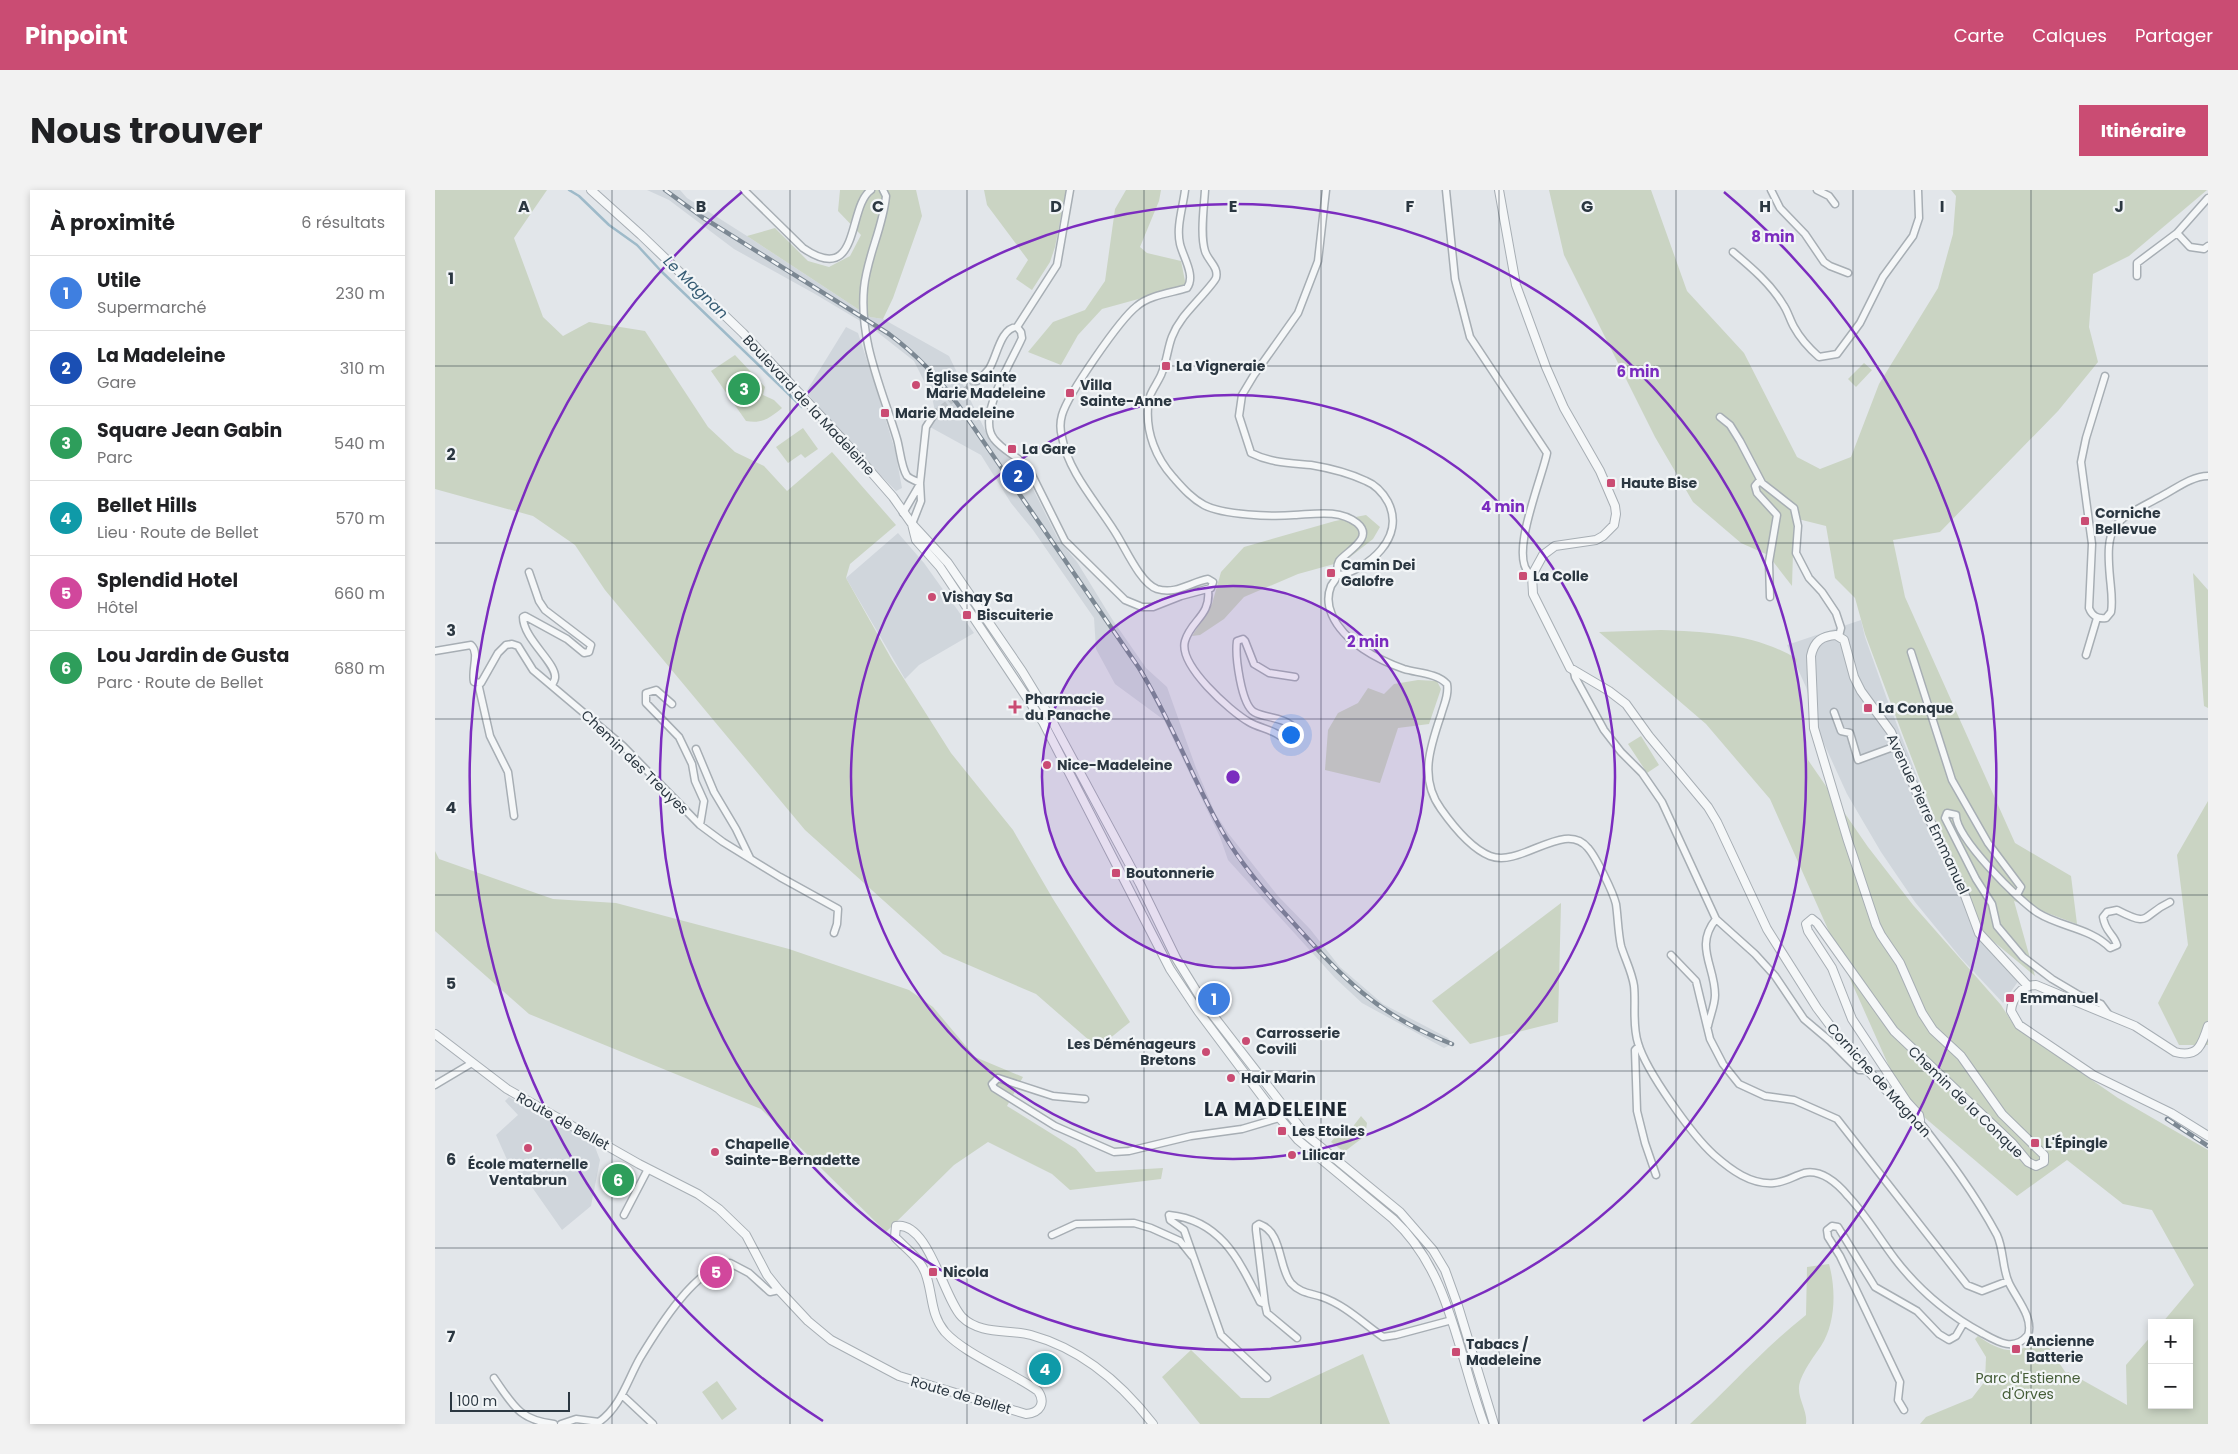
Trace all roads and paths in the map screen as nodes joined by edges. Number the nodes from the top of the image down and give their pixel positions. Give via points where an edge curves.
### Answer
1 (591, 190) edge
2 (744, 190) edge
3 (871, 190) edge
4 (883, 190) edge
5 (1070, 190) edge
6 (1185, 190) edge
7 (1205, 190) edge
8 (1326, 190) edge
9 (1445, 190) edge
10 (1499, 190) edge
11 (1771, 190) edge
12 (1817, 190) edge
13 (1918, 190) edge
14 (2208, 198) edge
15 (1835, 204) dead end
16 (2177, 233) junction
17 (2208, 246) edge
18 (1733, 252) dead end
19 (1848, 274) dead end
20 (2137, 276) dead end
21 (1017, 327) junction
22 (2105, 376) dead end
23 (977, 381) tunnel mouth
24 (935, 413) tunnel mouth
25 (1720, 417) dead end
26 (2208, 476) edge
27 (1760, 480) junction
28 (920, 483) junction
29 (903, 513) junction
30 (912, 524) junction
31 (529, 572) dead end
32 (1532, 575) junction
33 (1337, 576) junction
34 (1207, 590) junction
35 (1770, 597) dead end
36 (2097, 618) junction
37 (1839, 636) junction
38 (435, 651) edge
39 (1911, 652) dead end
40 (2087, 655) dead end
41 (1574, 672) junction
42 (1295, 677) dead end
43 (478, 683) junction
44 (552, 685) junction
45 (672, 704) dead end
46 (1834, 712) dead end
47 (1896, 746) junction
48 (696, 749) dead end
49 (514, 816) dead end
50 (700, 825) junction
51 (751, 859) junction
52 (2017, 895) junction
53 (2170, 902) dead end
54 (1716, 919) junction
55 (834, 933) dead end
56 (1671, 955) dead end
57 (2028, 986) junction
58 (2110, 1016) junction
59 (2208, 1026) edge
60 (1708, 1028) junction
61 (435, 1034) edge
62 (1639, 1046) junction
63 (472, 1063) junction
64 (1867, 1070) junction
65 (435, 1085) edge
66 (1085, 1099) dead end
67 (1279, 1118) junction
68 (1919, 1121) junction
69 (2208, 1136) edge
70 (649, 1169) junction
71 (1656, 1175) dead end
72 (624, 1215) dead end
73 (1052, 1236) dead end
74 (1196, 1261) junction
75 (2008, 1281) junction
76 (779, 1290) junction
77 (1265, 1304) junction
78 (1452, 1320) junction
79 (1963, 1324) junction
80 (1297, 1338) dead end
81 (494, 1378) dead end
82 (1267, 1378) dead end
83 (622, 1395) junction
84 (1904, 1410) dead end
85 (554, 1424) edge
86 (561, 1424) edge
87 (653, 1424) edge
88 (1153, 1424) edge
89 (1484, 1424) edge
90 (1494, 1424) edge

1 - 29 street, Boulevard de la Madeleine via 743,333 844,441
2 - 3 street via 803,248 810,253 834,258 845,250 864,198
4 - 28 street via 886,196 884,214 864,287 864,330 905,472
5 - 21 street via 1057,265
6 - 34 street via 1179,238 1190,274 1187,288 1148,299 1130,312 1066,405 1061,432 1072,466 1144,580 1153,587 1169,591 1208,579 1214,585
7 - 33 street, Corniche de Magnan via 1204,244 1217,274 1212,285 1173,332 1161,373 1149,399 1147,408 1157,457 1189,495 1206,506 1263,515 1336,514 1353,520 1362,529 1362,536 1359,544 1340,560
8 - 33 street via 1316,268 1298,313 1243,395 1239,416 1251,453 1281,464 1342,472 1367,481 1386,499 1393,518 1388,541 1381,551 1360,566
9 - 32 street via 1455,279 1469,337 1547,453 1524,530 1524,564
10 - 32 street via 1516,285 1546,367 1564,408 1599,470 1616,514 1614,525 1603,536 1555,546 1543,555
11 - 19 street via 1779,208 1805,234 1824,262
12 - 15 street via 1829,196
13 - 18 street via 1919,218 1913,236 1883,277 1860,323 1837,354 1819,357 1814,353 1794,328 1785,306 1772,289
14 - 16 street
16 - 17 street via 2190,248 2204,249
16 - 20 street via 2137,263
21 - 23 street via 1005,333 988,370
21 - 34 street via 1022,338 991,408 988,428 995,441 1021,459 1029,469 1065,541 1132,604 1147,608 1158,606
22 - 36 street via 2081,462 2093,544 2089,608
24 - 28 street via 926,427
25 - 27 street via 1730,425
26 - 36 street via 2196,478 2133,511 2115,526 2108,553 2111,612 2106,618
27 - 35 street via 1755,486 1757,493 1777,515 1769,562
27 - 37 street via 1794,508 1798,526 1796,554 1835,613 1841,628
28 - 29 street
28 - 30 street via 919,508
29 - 30 street, Boulevard de la Madeleine
30 - 67 street, Boulevard de la Madeleine via 916,540 939,567 1043,722 1170,969
30 - 90 street, Boulevard de la Madeleine via 948,563 1036,693 1140,884 1173,953 1205,1005 1305,1134 1400,1212 1433,1250 1445,1270 1458,1306
31 - 44 street via 545,610 591,645 589,652 585,653 567,639 523,617 533,643 553,670 555,678
32 - 41 street via 1537,605
33 - 62 street, Corniche de Magnan via 1329,590 1329,605 1340,627 1351,639 1367,651 1404,669 1430,675 1447,684 1447,696 1430,747 1427,778 1435,801 1454,826 1481,851 1500,858 1524,854 1561,838 1571,838 1588,848 1616,904 1621,947 1634,986
34 - 42 street via 1209,600 1187,634 1184,647 1190,665 1203,680 1245,719 1280,736 1291,725 1254,712 1247,704 1237,641 1245,641 1253,664 1269,672
36 - 40 street
37 - 47 street, Avenue Pierre Emmanuel via 1846,644 1849,665 1861,691 1891,732
37 - 68 street, Chemin de la Conque via 1821,638 1812,649 1813,720 1848,841 1881,936 1900,963 1933,1030 1961,1056 2002,1114 2042,1152 2044,1162 2036,1166 2028,1162 1902,1040 1817,923 1812,919 1808,921 1808,931 1831,968 1852,1019 1919,1115
38 - 43 street via 471,645 475,652 473,678
39 - 52 street via 1952,780 1988,843 2021,887
41 - 54 street via 1604,730 1642,773 1662,802
41 - 64 street, Corniche de Magnan via 1627,704 1708,807 1775,943 1829,1026
43 - 44 street, Chemin des Treuyes via 486,677 498,652 512,644 518,646 533,670
43 - 49 street via 490,736 508,772
44 - 50 street, Chemin des Treuyes via 623,746
45 - 50 street via 656,690 646,693 646,703 679,737 692,764 704,801
46 - 47 street via 1841,730 1851,733 1858,760
47 - 57 street, Avenue Pierre Emmanuel via 1963,890 1979,934
48 - 51 street via 714,792
50 - 51 street, Chemin des Treuyes
51 - 55 street, Chemin des Treuyes via 838,909
52 - 53 street via 2038,913 2099,939 2110,948 2117,945 2105,927 2103,917 2107,912 2117,910 2133,920 2143,920
52 - 58 street via 1995,875 1959,830 1956,815 1947,813 1945,818 1992,904 1997,926 2023,957 2052,979 2101,1004
54 - 60 street via 1705,943 1715,995
54 - 64 street via 1775,976 1804,1019 1859,1070
56 - 60 street via 1696,980
57 - 58 street via 2043,987
57 - 69 street via 2016,996 2011,1006 2012,1016 2019,1025 2093,1075 2171,1112
58 - 59 street via 2147,1032 2182,1054 2200,1047
60 - 75 street via 1723,1064 1739,1084 1765,1096 1794,1100 1837,1119 1967,1285 1982,1291
61 - 63 street, Route de Bellet
62 - 71 street via 1635,1050 1637,1111
62 - 79 street, Corniche de Magnan via 1679,1112 1716,1156 1752,1181 1775,1183 1812,1172 1833,1181 1854,1202 1909,1274
63 - 65 street
63 - 70 street, Route de Bellet via 522,1099
64 - 68 street, Corniche de Magnan via 1909,1117
66 - 67 street via 1053,1096 997,1078 992,1084 995,1090 1055,1126 1114,1152 1242,1129
67 - 78 street, Boulevard de la Madeleine via 1298,1140 1405,1230 1436,1278
68 - 75 street, Corniche de Magnan via 1957,1172 1997,1236
70 - 72 street
70 - 76 street, Route de Bellet via 698,1194 719,1209 742,1231
73 - 74 street via 1076,1224 1134,1223 1181,1242
74 - 77 street via 1184,1230 1169,1215 1201,1222 1223,1241 1238,1258 1260,1302
74 - 82 street via 1221,1334
75 - 79 street, Corniche de Magnan via 2030,1324 2025,1340 2015,1345 2004,1344
76 - 83 street via 771,1292 749,1273 730,1263 703,1275 685,1292 651,1342
76 - 88 street, Route de Bellet via 824,1335 883,1369 906,1379 1026,1414 1036,1412 1042,1402 1038,1391 953,1339 940,1325 931,1306 927,1278 921,1264 912,1251 895,1237 896,1226 906,1226 929,1250 947,1294 962,1318 984,1328 1031,1335 1062,1347 1109,1376 1129,1393
77 - 78 street via 1256,1230 1259,1224 1273,1236 1289,1281 1299,1292 1340,1305 1383,1337
77 - 80 street via 1267,1312
78 - 89 street, Boulevard de la Madeleine
79 - 84 street via 1956,1336 1949,1340 1939,1334 1917,1311 1875,1287 1838,1227 1832,1226 1827,1230 1900,1382 1897,1400
81 - 85 street via 519,1412 539,1423
83 - 86 street via 611,1413 599,1422 576,1419
83 - 87 street

